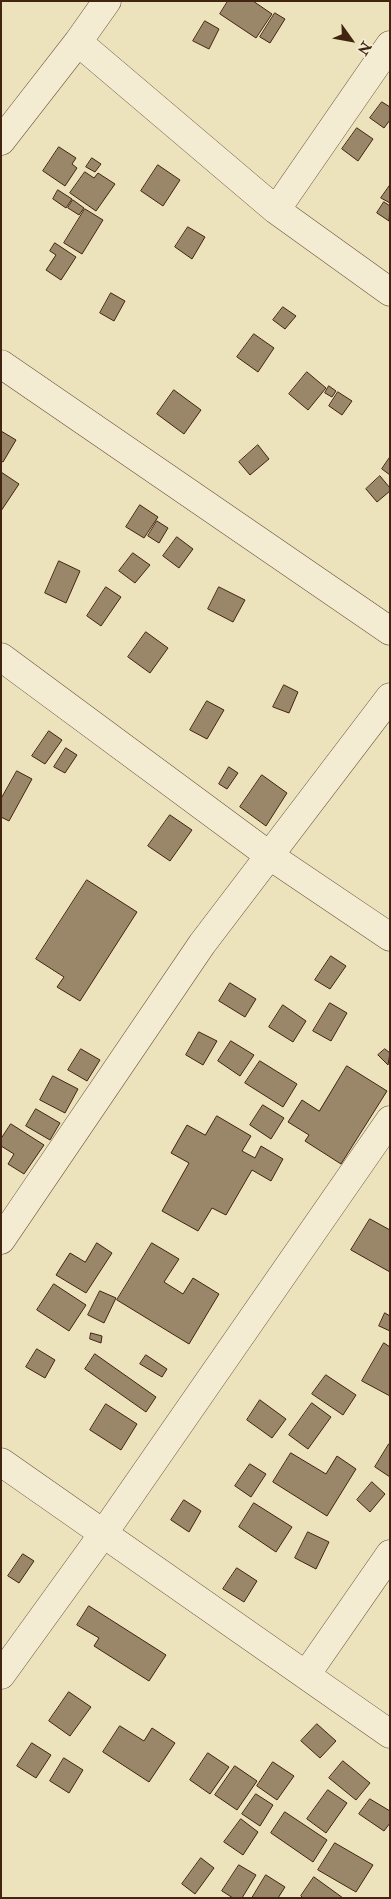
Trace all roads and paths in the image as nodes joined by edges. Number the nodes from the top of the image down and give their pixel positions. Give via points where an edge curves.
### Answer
1 (107, 1) edge
2 (78, 42) junction
3 (390, 45) edge
4 (1, 141) edge
5 (276, 210) junction
6 (390, 292) edge
7 (1, 364) edge
8 (390, 631) edge
9 (1, 657) edge
10 (390, 697) edge
11 (270, 856) junction
12 (390, 937) edge
13 (390, 1120) edge
14 (1, 1240) edge
15 (1, 1462) edge
16 (103, 1534) junction
17 (390, 1554) edge
18 (1, 1675) edge
19 (306, 1676) junction
20 (390, 1734) edge

1 - 2 street
2 - 4 street
2 - 5 street
3 - 5 street
5 - 6 street
7 - 8 street
9 - 11 street
10 - 11 street
11 - 12 street
11 - 14 street via 202,944
13 - 16 street
15 - 16 street
16 - 18 street
16 - 19 street
17 - 19 street
19 - 20 street

